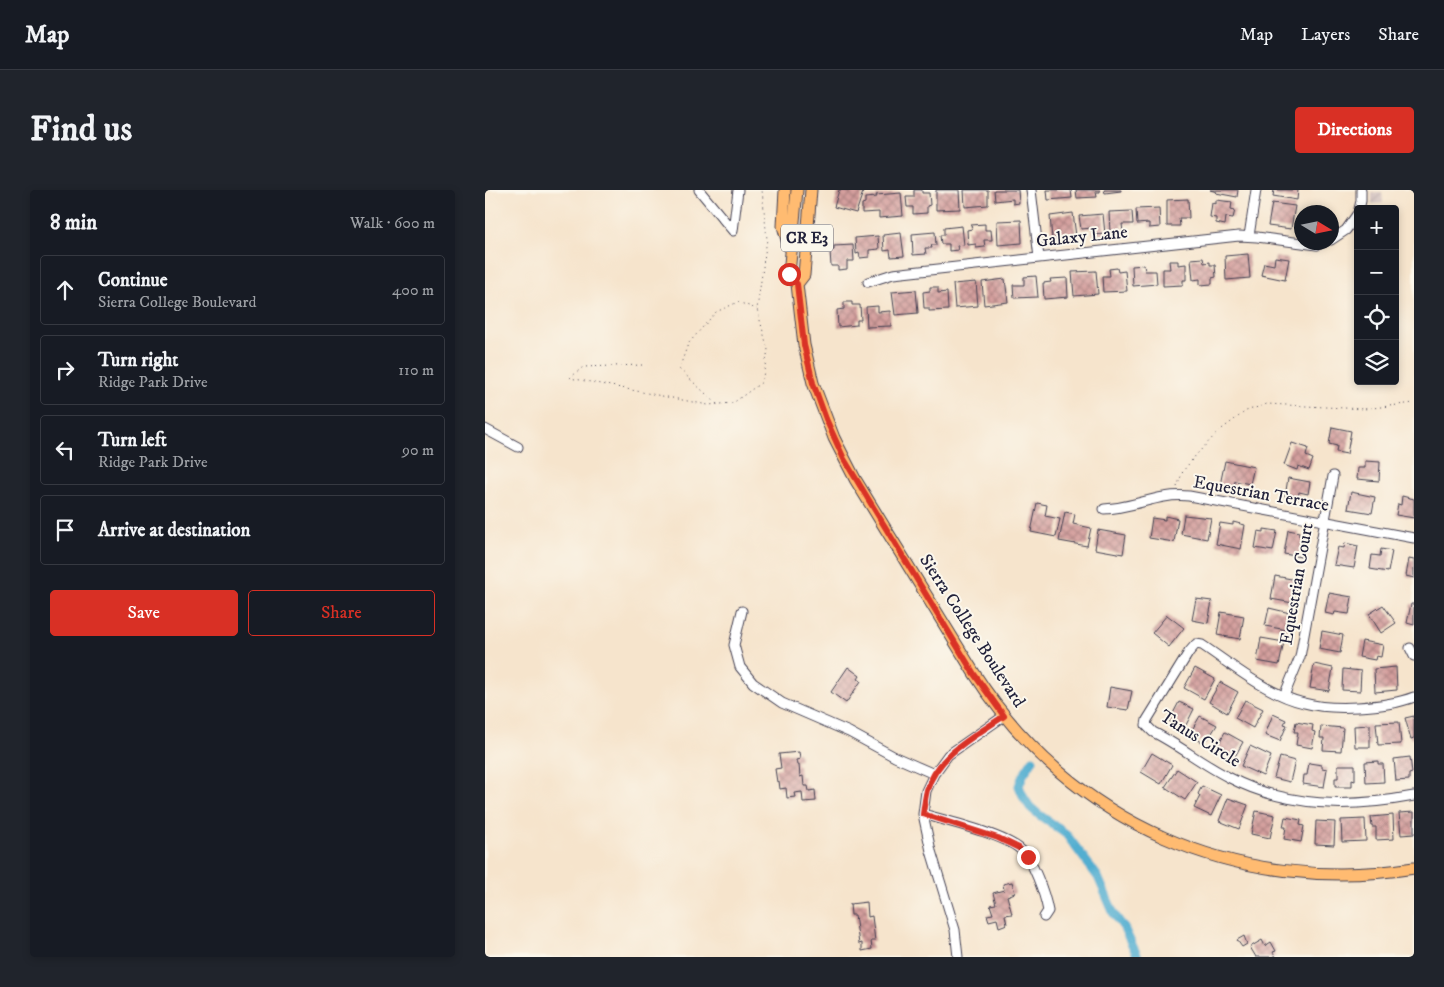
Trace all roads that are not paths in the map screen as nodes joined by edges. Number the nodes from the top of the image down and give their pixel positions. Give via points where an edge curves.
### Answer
1 (699, 190) edge
2 (738, 190) edge
3 (785, 190) edge
4 (797, 190) edge
5 (811, 190) edge
6 (1031, 190) edge
7 (1256, 190) edge
8 (1361, 190) edge
9 (1360, 205) edge
10 (1354, 220) edge
11 (1339, 235) edge
12 (1249, 236) junction
13 (1294, 243) edge
14 (791, 253) junction
15 (1039, 258) junction
16 (868, 282) dead end
17 (797, 284) junction
18 (485, 429) edge
19 (518, 447) dead end
20 (1333, 476) dead end
21 (1104, 508) dead end
22 (1325, 522) junction
23 (1414, 538) edge
24 (742, 611) dead end
25 (1284, 696) junction
26 (1414, 697) edge
27 (1004, 716) junction
28 (934, 774) junction
29 (1414, 796) edge
30 (923, 814) junction
31 (1414, 868) edge
32 (1044, 917) dead end
33 (958, 957) edge

1 - 2 street via 733,231
3 - 14 main road via 783,226
4 - 14 main road, Sierra College Boulevard / CR E3
5 - 17 main road, Sierra College Boulevard / CR E3 via 804,275
6 - 15 street
7 - 12 street
8 - 9 street
10 - 11 street
12 - 13 street, Galaxy Lane
12 - 15 street, Galaxy Lane
14 - 17 main road, Sierra College Boulevard / CR E3 via 789,274
15 - 16 street, Galaxy Lane via 884,275
17 - 27 main road, Sierra College Boulevard / CR E3 via 808,364 834,438 974,674
18 - 19 street
20 - 22 street, Equestrian Court
21 - 22 street, Equestrian Terrace via 1124,508 1176,495
22 - 23 street, Equestrian Terrace
22 - 25 street, Equestrian Court via 1300,657
24 - 28 street via 733,645 739,667 753,683 782,703
25 - 26 street, Tanus Circle via 1333,708 1383,705
25 - 29 street, Tanus Circle via 1196,644 1146,725 1213,769 1268,794 1331,804
27 - 28 street via 948,755
27 - 31 main road, Sierra College Boulevard / CR E3 via 1042,756 1086,793 1135,824 1195,850 1246,865 1300,873 1354,874
28 - 30 street
30 - 32 street via 1019,848 1028,857 1040,886 1047,911
30 - 33 street via 955,930

